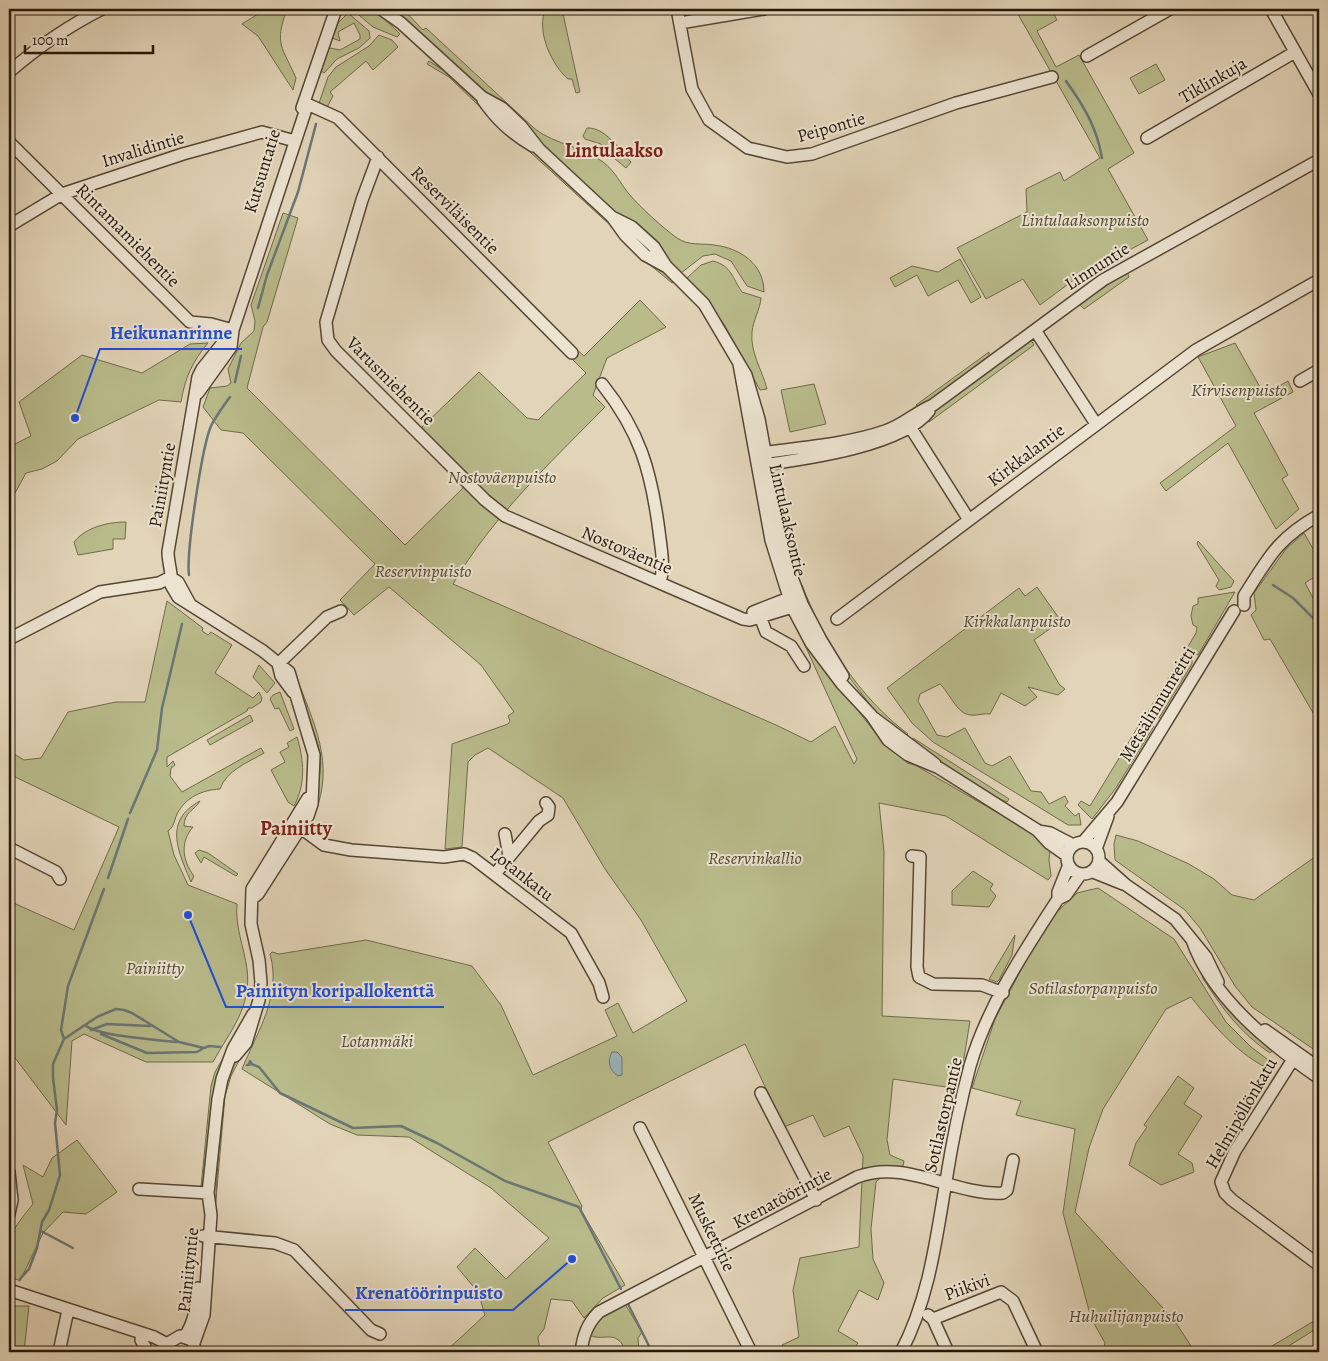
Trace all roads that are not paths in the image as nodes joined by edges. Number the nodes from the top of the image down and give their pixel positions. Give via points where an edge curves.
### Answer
1 (102, 9) edge
2 (336, 9) edge
3 (347, 9) edge
4 (381, 9) edge
5 (391, 9) edge
6 (677, 9) edge
7 (764, 9) edge
8 (1170, 9) edge
9 (1271, 9) edge
10 (401, 23) junction
11 (680, 23) junction
12 (331, 24) junction
13 (1295, 52) junction
14 (1087, 56) dead end
15 (9, 72) edge
16 (1052, 77) dead end
17 (1318, 90) edge
18 (305, 104) junction
19 (1147, 138) dead end
20 (292, 140) junction
21 (9, 142) edge
22 (378, 157) junction
23 (1319, 160) edge
24 (62, 194) junction
25 (9, 226) edge
26 (1319, 280) edge
27 (233, 330) junction
28 (1035, 330) junction
29 (572, 353) dead end
30 (1319, 370) edge
31 (1300, 381) dead end
32 (602, 384) dead end
33 (908, 424) junction
34 (1096, 424) junction
35 (762, 459) junction
36 (504, 516) joint
37 (1319, 516) edge
38 (969, 520) junction
39 (172, 578) junction
40 (660, 583) junction
41 (795, 601) junction
42 (341, 611) dead end
43 (760, 614) junction
44 (837, 619) dead end
45 (9, 639) edge
46 (278, 664) junction
47 (804, 666) dead end
48 (546, 803) dead end
49 (1109, 814) junction
50 (298, 826) junction
51 (505, 834) dead end
52 (9, 848) edge
53 (1073, 852) junction
54 (1098, 855) junction
55 (509, 856) junction
56 (912, 856) dead end
57 (1092, 872) junction
58 (494, 874) junction
59 (1080, 875) junction
60 (60, 879) dead end
61 (1126, 885) junction
62 (1058, 899) junction
63 (1003, 993) junction
64 (604, 997) dead end
65 (1295, 1056) junction
66 (1319, 1068) edge
67 (1319, 1078) edge
68 (761, 1093) dead end
69 (640, 1128) dead end
70 (1013, 1160) dead end
71 (9, 1172) edge
72 (946, 1182) junction
73 (139, 1189) dead end
74 (208, 1197) junction
75 (816, 1200) junction
76 (9, 1214) edge
77 (205, 1236) junction
78 (705, 1258) junction
79 (1319, 1265) edge
80 (9, 1290) edge
81 (68, 1310) junction
82 (920, 1310) junction
83 (933, 1319) junction
84 (142, 1334) junction
85 (380, 1334) dead end
86 (194, 1347) edge
87 (168, 1349) edge
88 (58, 1352) edge
89 (148, 1352) edge
90 (581, 1352) edge
91 (751, 1352) edge
92 (900, 1352) edge
93 (948, 1352) edge
94 (1037, 1352) edge

1 - 15 street via 70,25
2 - 12 street, Kutsuntatie
3 - 12 street, Kutsuntatie
4 - 10 street, Lintulaaksontie
5 - 10 street, Lintulaaksontie
6 - 11 street, Peipontie
7 - 11 street
8 - 14 street
9 - 13 street
10 - 35 street, Lintulaaksontie via 482,97 502,108 538,149 612,217 654,247 666,266 704,304 746,375 755,402
11 - 16 street, Peipontie via 692,89 709,120 748,148 787,156 812,154 956,103
12 - 18 street, Kutsuntatie
13 - 17 street
13 - 19 street, Tiklinkuja
18 - 20 street, Kutsuntatie via 305,112
18 - 22 street, Reserviläisentie via 338,118
20 - 24 street, Invalidintie via 259,132 123,172
20 - 27 street, Kutsuntatie via 276,204
21 - 24 street, Rintamamiehentie
22 - 29 street, Reserviläisentie
22 - 36 street, Varusmiehentie via 326,322 328,340 354,370
23 - 28 street, Linnuntie via 1127,266
24 - 25 street, Invalidintie
24 - 27 street, Rintamamiehentie via 190,322
26 - 34 street, Kirkkalantie via 1196,350
27 - 39 street, Painiityntie via 230,347 195,396 168,552
28 - 33 street, Linnuntie via 933,405 921,410
28 - 34 street
30 - 31 street
32 - 40 street via 633,429 644,455 664,566
33 - 35 street, Linnuntie
33 - 38 street
34 - 38 street, Kirkkalantie
35 - 41 street, Lintulaaksontie
36 - 40 street, Nostoväentie
37 - 49 street, Metsälinnunreitti via 1298,528 1274,550
38 - 44 street, Kirkkalantie
39 - 45 street via 100,592
39 - 46 street, Painiityntie via 171,586 175,593
40 - 43 street, Nostoväentie via 735,616 750,620
41 - 43 street, Nostoväentie
41 - 53 street, Lintulaaksontie via 821,659 871,715 939,768 1037,830 1050,833
42 - 46 street via 327,618
43 - 47 street via 766,632 791,646
46 - 50 street, Painiityntie via 289,672 314,755 313,790
48 - 55 street via 550,807 548,815
49 - 53 street, Metsälinnunreitti
49 - 54 street, Metsälinnunreitti
50 - 58 street, Lotankatu via 324,845 351,850 444,857 464,854
50 - 74 street, Painiityntie via 253,885 251,924 259,960 259,1000 238,1038 222,1079
51 - 55 street
52 - 60 street via 56,872
53 - 54 street
53 - 59 street
53 - 62 street, Sotilastorpantie
54 - 57 street, Metsälinnunreitti
54 - 61 street
55 - 58 street
56 - 63 street via 920,857 919,977 933,984 982,985
57 - 59 street
57 - 61 street
58 - 64 street, Lotankatu via 571,933
59 - 62 street, Sotilastorpantie via 1066,894
61 - 65 street via 1175,920 1210,962 1222,992 1238,1011 1274,1046
62 - 63 street, Sotilastorpantie via 1024,951
63 - 72 street, Sotilastorpantie via 986,1024 971,1065
65 - 66 street
65 - 67 street
65 - 79 street, Helmipöllönkatu via 1235,1151 1221,1182 1232,1200
68 - 75 street
69 - 78 street, Muskettitie
70 - 72 street, Krenatöörintie via 1007,1190 1003,1193
71 - 76 street via 12,1200
72 - 75 street, Krenatöörintie via 906,1173 872,1172
72 - 82 street, Sotilastorpantie
73 - 74 street
74 - 77 street, Painiityntie via 211,1209
75 - 78 street, Krenatöörintie
77 - 85 street via 275,1243 294,1250 370,1330
77 - 86 street, Painiityntie via 204,1315
78 - 90 street, Krenatöörintie via 599,1312 587,1327
78 - 91 street, Muskettitie
80 - 81 street
81 - 84 street
81 - 88 street
82 - 83 street
82 - 92 street, Sotilastorpantie
83 - 93 street
83 - 94 street, Piikivi via 1001,1292 1013,1301
84 - 87 street via 154,1337
84 - 89 street via 141,1340
86 - 87 street via 176,1337

